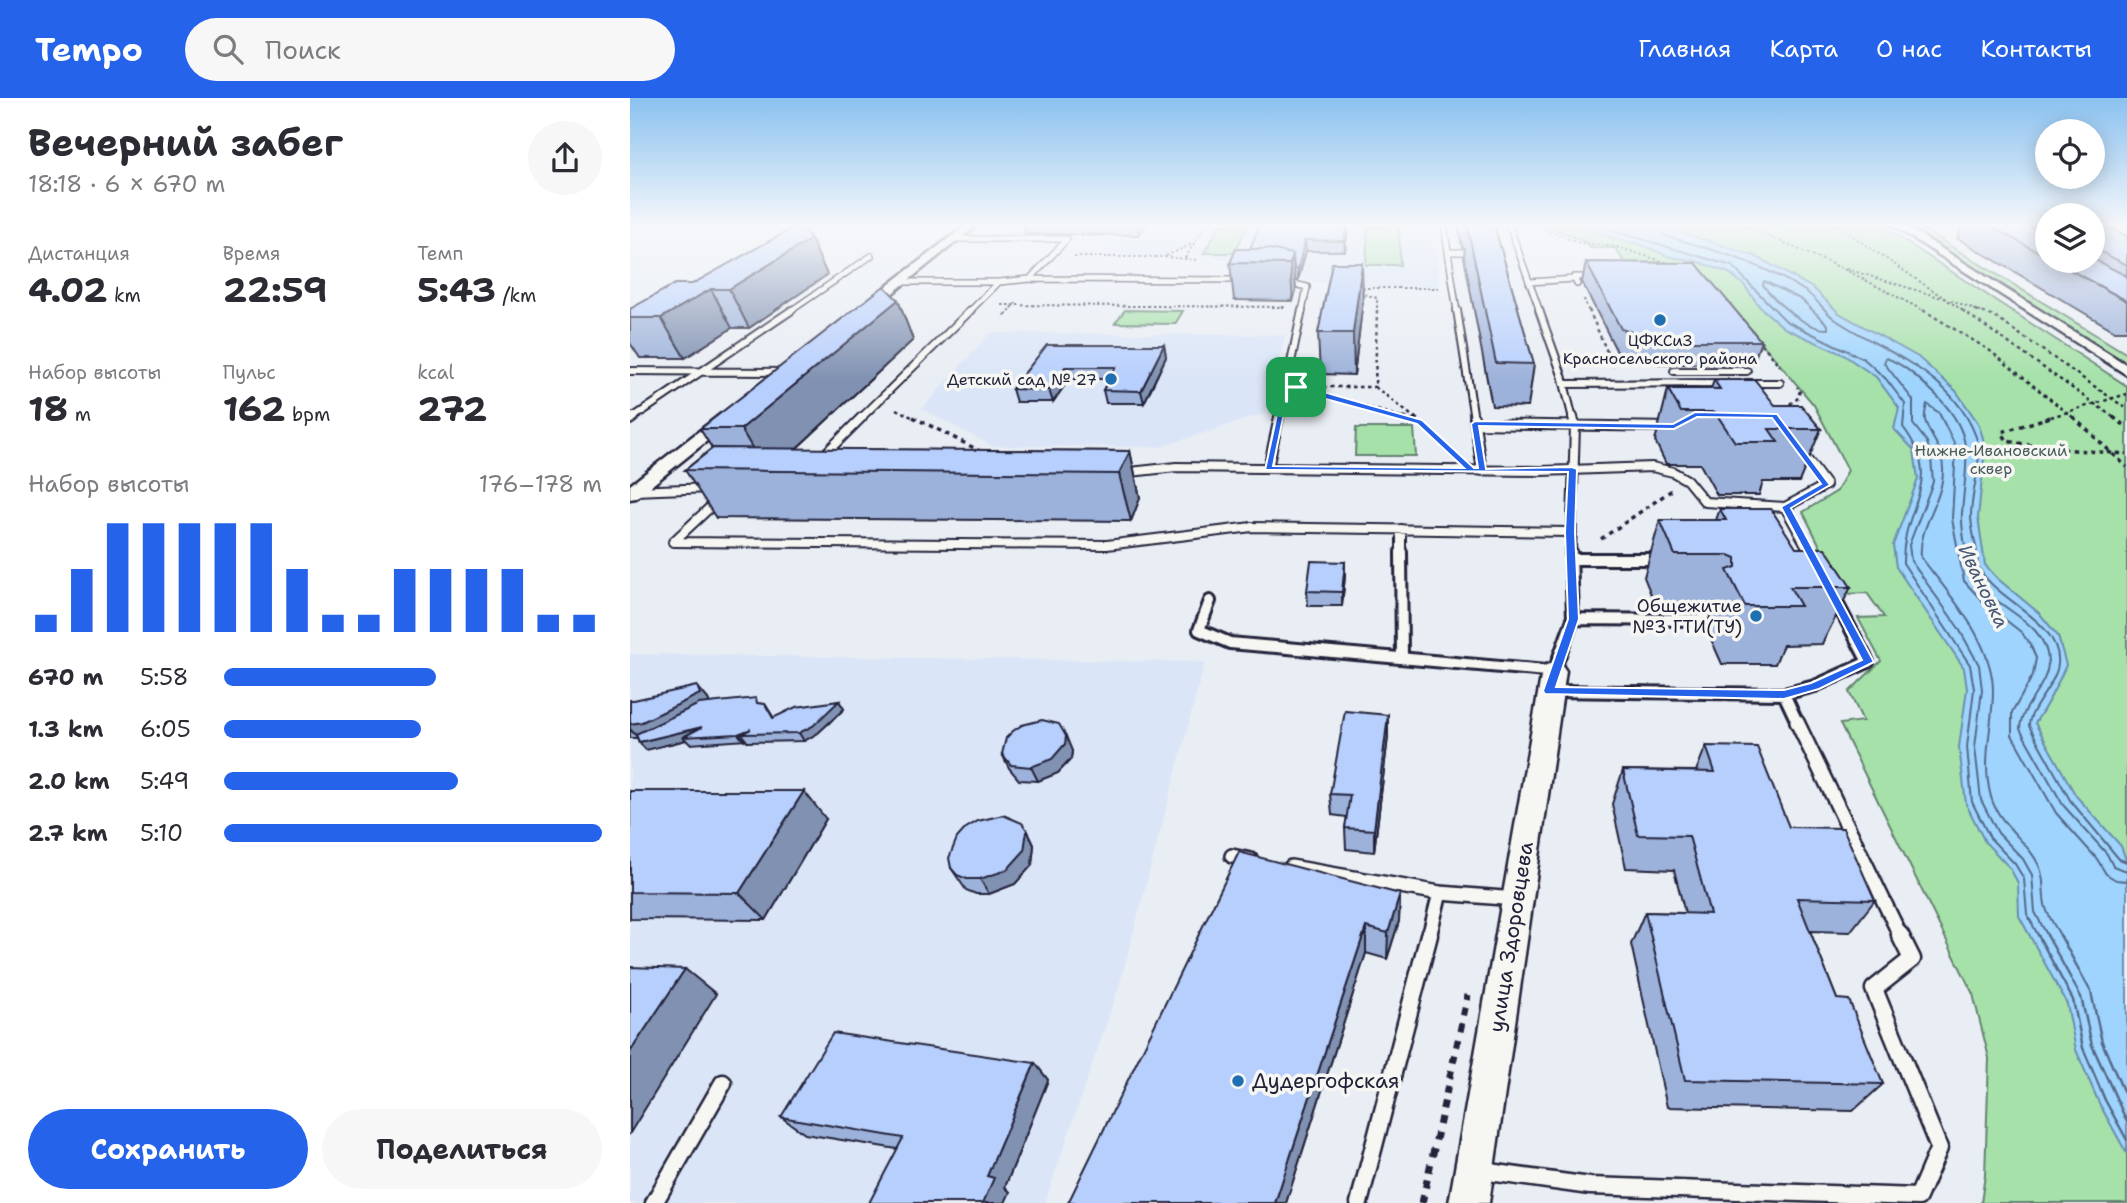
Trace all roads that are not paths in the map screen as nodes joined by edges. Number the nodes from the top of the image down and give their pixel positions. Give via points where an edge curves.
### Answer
1 (841, 277) edge
2 (907, 277) edge
3 (1032, 277) edge
4 (1452, 277) edge
5 (1528, 277) edge
6 (1601, 277) edge
7 (1979, 277) edge
8 (1030, 279) junction
9 (1247, 280) edge
10 (1273, 280) edge
11 (900, 282) junction
12 (999, 282) junction
13 (1530, 282) junction
14 (848, 323) edge
15 (790, 368) joint
16 (630, 371) edge
17 (1674, 371) dead end
18 (1747, 371) dead end
19 (2127, 371) edge
20 (702, 372) junction
21 (1780, 383) dead end
22 (1564, 384) junction
23 (763, 389) edge
24 (741, 406) edge
25 (1774, 415) edge
26 (630, 421) edge
27 (1685, 421) edge
28 (1475, 424) junction
29 (1575, 426) junction
30 (813, 466) edge
31 (1268, 468) junction
32 (1572, 469) junction
33 (1482, 471) junction
34 (1109, 474) edge
35 (732, 486) edge
36 (719, 487) edge
37 (632, 492) edge
38 (1786, 507) junction
39 (1401, 529) junction
40 (1570, 532) junction
41 (1796, 550) edge
42 (1809, 550) junction
43 (1674, 552) edge
44 (1571, 559) junction
45 (1821, 573) edge
46 (1826, 584) edge
47 (1210, 601) dead end
48 (1573, 619) junction
49 (1708, 620) dead end
50 (1402, 658) junction
51 (1550, 678) junction
52 (1784, 694) junction
53 (1232, 856) dead end
54 (1440, 893) junction
55 (1516, 899) junction
56 (723, 1083) dead end
57 (1476, 1170) junction
58 (654, 1203) edge
59 (1359, 1203) edge
60 (1469, 1203) edge

1 - 20 lane
2 - 11 street
3 - 8 lane
4 - 28 lane
5 - 13 lane
6 - 13 lane
7 - 19 street
8 - 9 lane
8 - 12 lane
10 - 31 lane via 1307,287
11 - 12 lane
11 - 14 street
12 - 30 lane
13 - 22 lane
15 - 20 lane
15 - 23 street
16 - 20 lane
17 - 18 lane
20 - 26 lane
21 - 22 lane
22 - 29 lane
24 - 37 street
25 - 38 lane via 1826,485
27 - 29 lane via 1674,427
28 - 29 lane
28 - 33 lane
29 - 32 lane
31 - 33 lane
31 - 34 lane via 1176,467
32 - 33 lane
32 - 38 lane via 1652,467 1687,480 1705,502
32 - 40 lane
35 - 39 lane via 673,542 1107,545 1252,527
36 - 37 lane
38 - 42 lane
39 - 40 lane
39 - 50 lane
40 - 44 lane
41 - 42 lane
42 - 45 lane
43 - 44 lane via 1652,559
44 - 48 lane
46 - 52 lane via 1868,662 1815,686
47 - 50 lane via 1199,630 1230,643
48 - 49 lane
48 - 51 lane
50 - 51 lane
51 - 52 lane
51 - 55 street, улица Здоровцева
52 - 57 lane via 1912,959 1874,989 1939,1148 1918,1197 1590,1186
53 - 54 lane
54 - 55 lane
54 - 59 lane
55 - 57 street, улица Здоровцева
56 - 58 lane
57 - 60 street, улица Здоровцева

